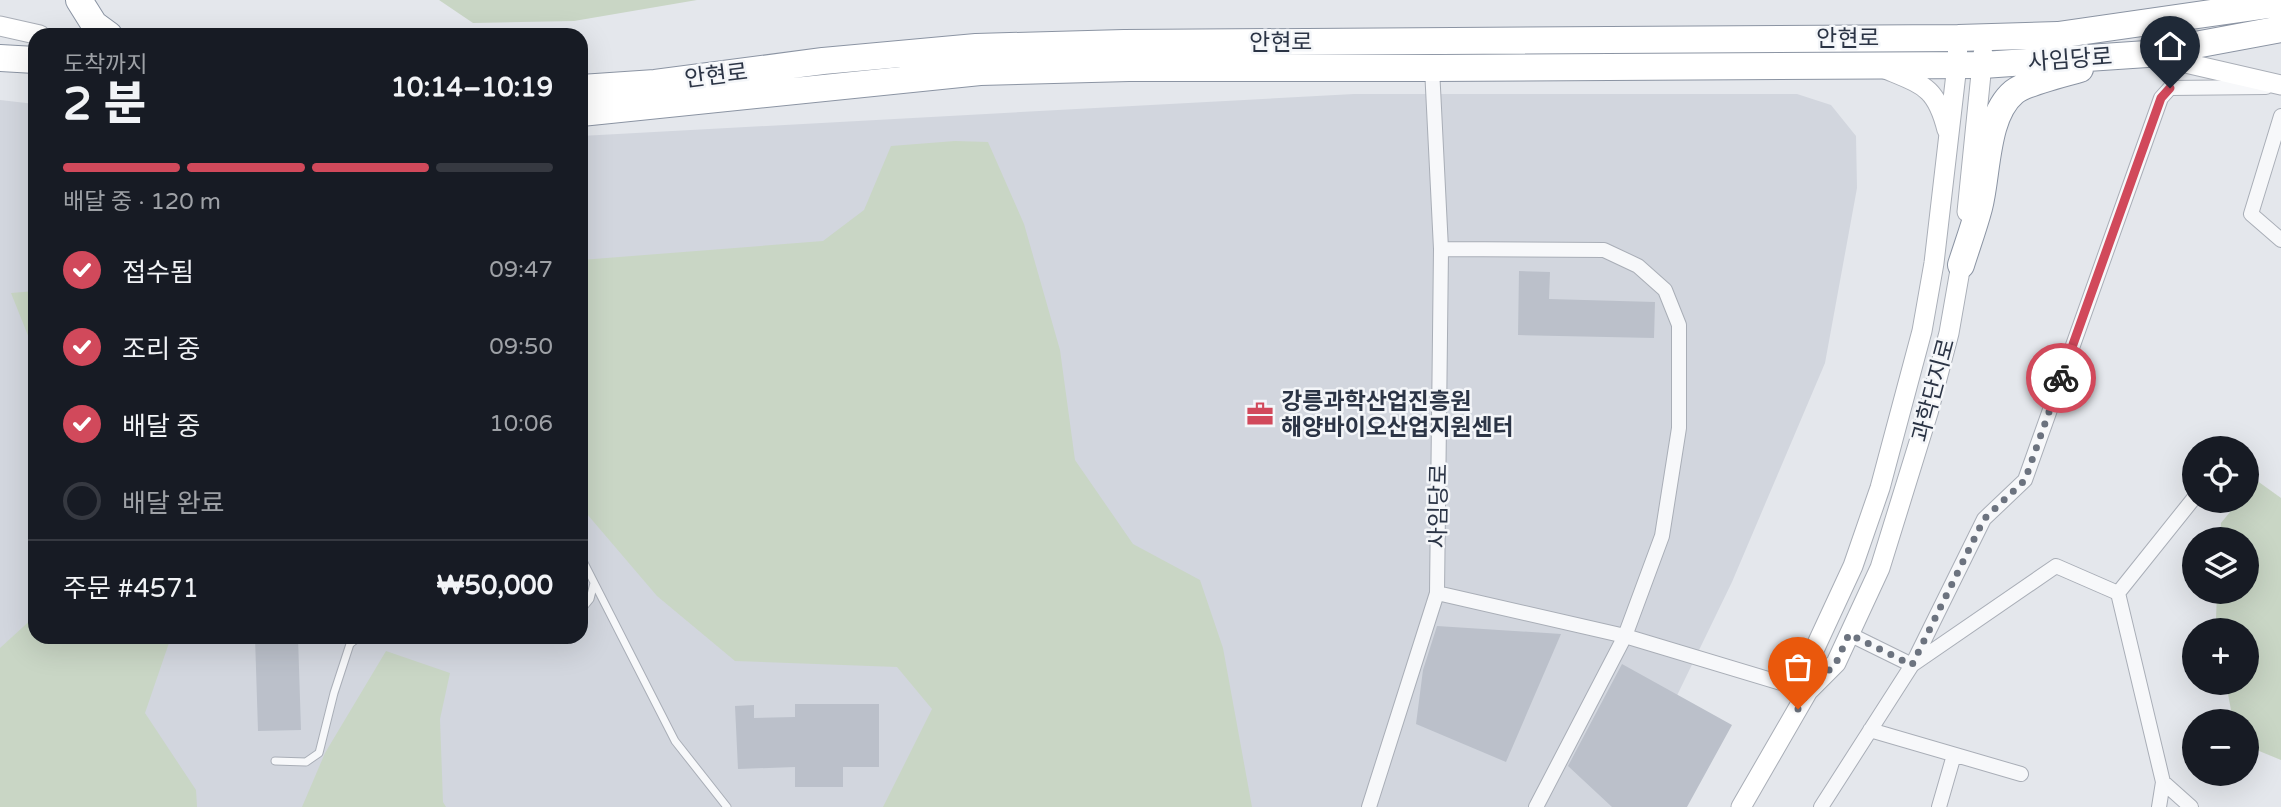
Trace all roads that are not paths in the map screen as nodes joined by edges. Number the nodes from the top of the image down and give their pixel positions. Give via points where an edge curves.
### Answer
1 (79, 0) edge
2 (2281, 3) edge
3 (0, 26) edge
4 (99, 28) edge
5 (2281, 29) edge
6 (28, 32) edge
7 (1970, 37) junction
8 (1431, 41) junction
9 (0, 51) edge
10 (2147, 54) junction
11 (28, 57) edge
12 (0, 58) edge
13 (28, 59) edge
14 (1876, 65) junction
15 (1970, 65) junction
16 (1432, 68) junction
17 (2281, 86) edge
18 (588, 88) edge
19 (588, 112) edge
20 (2281, 116) edge
21 (1948, 137) junction
22 (2281, 240) edge
23 (1441, 249) junction
24 (1961, 265) junction
25 (2182, 513) edge
26 (588, 570) edge
27 (594, 582) junction
28 (1437, 593) junction
29 (2118, 593) junction
30 (588, 601) edge
31 (1849, 634) junction
32 (1625, 636) junction
33 (351, 644) edge
34 (1912, 665) junction
35 (1808, 691) junction
36 (1870, 730) junction
37 (1954, 755) junction
38 (275, 761) dead end
39 (2021, 774) dead end
40 (2163, 782) junction
41 (727, 807) edge
42 (1368, 807) edge
43 (1536, 807) edge
44 (1741, 807) edge
45 (1821, 807) edge
46 (1940, 807) edge
47 (2159, 807) edge
48 (2192, 807) edge

1 - 4 highway
2 - 7 highway, 사임당로 via 2058,35
3 - 6 street
5 - 10 highway, 사임당로
7 - 8 highway, 안현로
7 - 15 street
8 - 16 highway
8 - 18 highway, 안현로 via 976,47
9 - 11 street
10 - 15 highway, 사임당로
10 - 17 street
10 - 24 highway via 2063,73 2015,90 1995,122 1980,207
12 - 13 highway
14 - 15 highway, 안현로
14 - 16 highway, 안현로
14 - 21 street via 1921,84 1935,96
15 - 21 street, 과학단지로
15 - 24 street, 과학단지로
16 - 19 highway, 안현로 via 981,72
16 - 23 street, 사임당로
17 - 34 street via 2170,88 2161,98 2025,480 1984,519
20 - 22 street via 2251,214
21 - 35 street, 과학단지로 via 1922,331 1880,488 1853,566 1809,661
23 - 28 street, 사임당로
23 - 32 street via 1604,250 1639,266 1665,290 1679,325 1679,428 1662,536
24 - 31 street, 과학단지로 via 1950,333 1924,426 1880,568
25 - 29 street
26 - 27 lane
27 - 30 lane
27 - 41 lane via 675,741
28 - 32 street
28 - 42 street, 사임당로
29 - 34 street via 2056,566
29 - 40 street
31 - 34 street
31 - 35 street, 과학단지로 via 1836,663
32 - 35 street
32 - 43 street
33 - 38 lane via 319,753 306,762
34 - 36 street
35 - 44 street, 과학단지로
36 - 37 street
36 - 45 street
37 - 39 street
37 - 46 street
40 - 47 street
40 - 48 street

